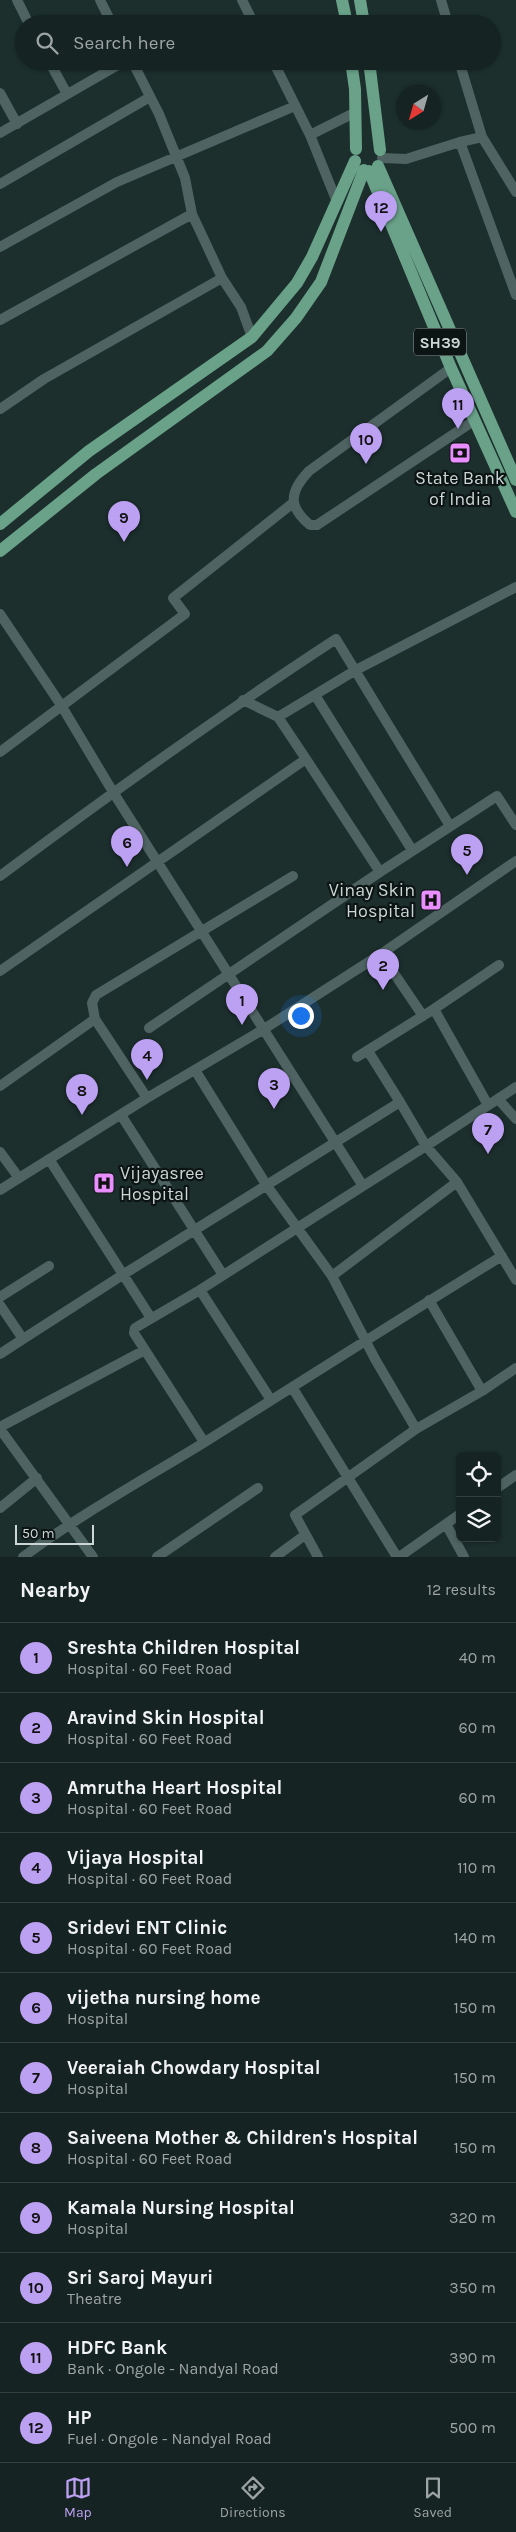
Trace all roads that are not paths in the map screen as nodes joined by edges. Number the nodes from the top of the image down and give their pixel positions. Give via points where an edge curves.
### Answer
1 (17, 0) edge
2 (242, 0) edge
3 (342, 0) edge
4 (360, 0) edge
5 (441, 0) edge
6 (102, 1) edge
7 (24, 15) edge
8 (108, 15) edge
9 (250, 15) edge
10 (345, 15) edge
11 (362, 15) edge
12 (445, 15) edge
13 (54, 70) edge
14 (109, 70) edge
15 (136, 70) edge
16 (277, 70) edge
17 (353, 70) edge
18 (369, 70) edge
19 (462, 70) edge
20 (0, 93) edge
21 (66, 94) junction
22 (150, 97) junction
23 (295, 106) junction
24 (356, 112) junction
25 (16, 124) junction
26 (0, 133) edge
27 (310, 135) junction
28 (482, 137) junction
29 (460, 142) junction
30 (176, 157) junction
31 (369, 161) junction
32 (0, 184) edge
33 (516, 192) edge
34 (337, 202) junction
35 (192, 214) junction
36 (0, 247) edge
37 (222, 278) junction
38 (516, 295) edge
39 (0, 320) edge
40 (252, 337) junction
41 (451, 368) junction
42 (0, 409) edge
43 (475, 420) junction
44 (516, 480) edge
45 (293, 504) junction
46 (516, 512) edge
47 (2, 518) edge
48 (0, 551) edge
49 (516, 586) edge
50 (0, 614) edge
51 (356, 670) junction
52 (315, 695) junction
53 (242, 700) junction
54 (61, 705) junction
55 (278, 717) junction
56 (0, 752) edge
57 (306, 759) junction
58 (113, 792) junction
59 (450, 826) junction
60 (516, 826) edge
61 (412, 850) junction
62 (516, 861) edge
63 (157, 863) junction
64 (380, 872) junction
65 (0, 876) edge
66 (293, 876) dead end
67 (200, 930) junction
68 (381, 954) junction
69 (499, 965) dead end
70 (1, 968) edge
71 (228, 974) junction
72 (434, 1009) junction
73 (423, 1016) junction
74 (95, 1019) junction
75 (149, 1028) dead end
76 (264, 1029) junction
77 (368, 1050) junction
78 (357, 1057) dead end
79 (195, 1070) junction
80 (0, 1086) edge
81 (516, 1087) edge
82 (147, 1098) junction
83 (498, 1099) junction
84 (400, 1102) junction
85 (488, 1105) junction
86 (121, 1115) junction
87 (516, 1119) edge
88 (336, 1143) junction
89 (426, 1146) junction
90 (0, 1152) edge
91 (49, 1160) junction
92 (19, 1178) junction
93 (457, 1182) junction
94 (266, 1186) junction
95 (363, 1186) junction
96 (0, 1190) edge
97 (297, 1228) junction
98 (194, 1230) junction
99 (502, 1256) junction
100 (49, 1266) dead end
101 (124, 1274) junction
102 (223, 1275) junction
103 (332, 1276) junction
104 (516, 1280) edge
105 (200, 1290) junction
106 (0, 1297) edge
107 (430, 1300) junction
108 (0, 1305) edge
109 (151, 1318) junction
110 (23, 1339) junction
111 (365, 1339) junction
112 (145, 1350) junction
113 (0, 1354) edge
114 (516, 1368) edge
115 (292, 1387) junction
116 (482, 1391) junction
117 (271, 1400) junction
118 (0, 1428) edge
119 (416, 1429) junction
120 (204, 1442) junction
121 (516, 1475) edge
122 (348, 1476) junction
123 (37, 1478) junction
124 (501, 1485) edge
125 (258, 1488) dead end
126 (0, 1508) edge
127 (456, 1517) edge
128 (68, 1524) junction
129 (446, 1524) junction
130 (305, 1536) junction
131 (23, 1557) edge
132 (93, 1557) edge
133 (157, 1557) edge
134 (275, 1557) edge
135 (318, 1557) edge
136 (398, 1557) edge
137 (464, 1557) edge

1 - 7 street
2 - 9 street
3 - 10 main road
4 - 11 main road
5 - 12 street
6 - 8 street
13 - 21 street
14 - 21 street
15 - 22 street
16 - 23 street
17 - 24 main road
18 - 31 main road
19 - 28 street
20 - 25 street
21 - 25 street
22 - 30 street
22 - 32 street
23 - 27 street
23 - 30 street
24 - 27 street
24 - 31 main road
25 - 26 street
27 - 34 street
28 - 29 street
28 - 33 street
29 - 31 street via 406,159
29 - 38 street
30 - 35 street via 185,178
30 - 36 street via 117,182
31 - 34 main road
31 - 41 main road, SH39
31 - 44 main road, SH39
31 - 48 main road via 321,282 296,318 266,351 96,474
34 - 40 main road via 297,283
35 - 37 street
35 - 39 street
37 - 40 street via 240,307
37 - 42 street via 44,380
40 - 47 main road via 90,451
41 - 43 main road, SH39
41 - 45 street via 309,471 294,491
43 - 45 street via 317,525 305,521
43 - 46 main road, SH39
45 - 54 street via 173,598 185,614
49 - 51 street
50 - 54 street
51 - 52 street
51 - 53 street via 336,639
51 - 59 street
52 - 55 street
52 - 61 street
53 - 55 street
53 - 58 street
54 - 56 street
54 - 58 street
55 - 57 street
57 - 63 street
57 - 64 street
58 - 63 street
58 - 65 street
59 - 60 street via 497,796
59 - 61 street
61 - 64 street
62 - 68 street
63 - 67 street
63 - 70 street
64 - 71 street
66 - 67 street
67 - 71 street
67 - 74 street via 96,995 92,1003
68 - 73 street
68 - 76 street
69 - 72 street
71 - 75 street
71 - 76 street
72 - 73 street
72 - 85 street
73 - 77 street
74 - 80 street
74 - 82 street
76 - 79 street
76 - 88 street
77 - 78 street
77 - 84 street
79 - 82 street
79 - 94 street
81 - 83 street
82 - 86 street
83 - 85 street
83 - 87 street
84 - 88 street
84 - 89 street
85 - 89 street
86 - 91 street
86 - 98 street
88 - 94 street
88 - 95 street
89 - 93 street
89 - 95 street
90 - 92 street
91 - 92 street
91 - 101 street
92 - 96 street
93 - 99 street
93 - 103 street
94 - 97 street
94 - 98 street
95 - 97 street
97 - 102 street
97 - 103 street
98 - 101 street
98 - 102 street
99 - 104 street
99 - 107 street
100 - 106 street
101 - 109 street
101 - 110 street
102 - 105 street
103 - 111 street
105 - 109 street
105 - 117 street
107 - 111 street
107 - 116 street
108 - 110 street
109 - 112 street via 135,1328 134,1333
110 - 113 street
111 - 115 street
111 - 119 street
112 - 118 street
112 - 120 street
114 - 116 street
115 - 117 street
115 - 122 street
116 - 119 street
117 - 120 street
118 - 123 street
119 - 122 street
120 - 128 street
121 - 124 street
122 - 130 street via 295,1515
122 - 136 street
123 - 126 street
123 - 128 street
125 - 133 street
127 - 129 street
128 - 131 street
128 - 132 street
129 - 136 street
129 - 137 street
130 - 134 street
130 - 135 street

